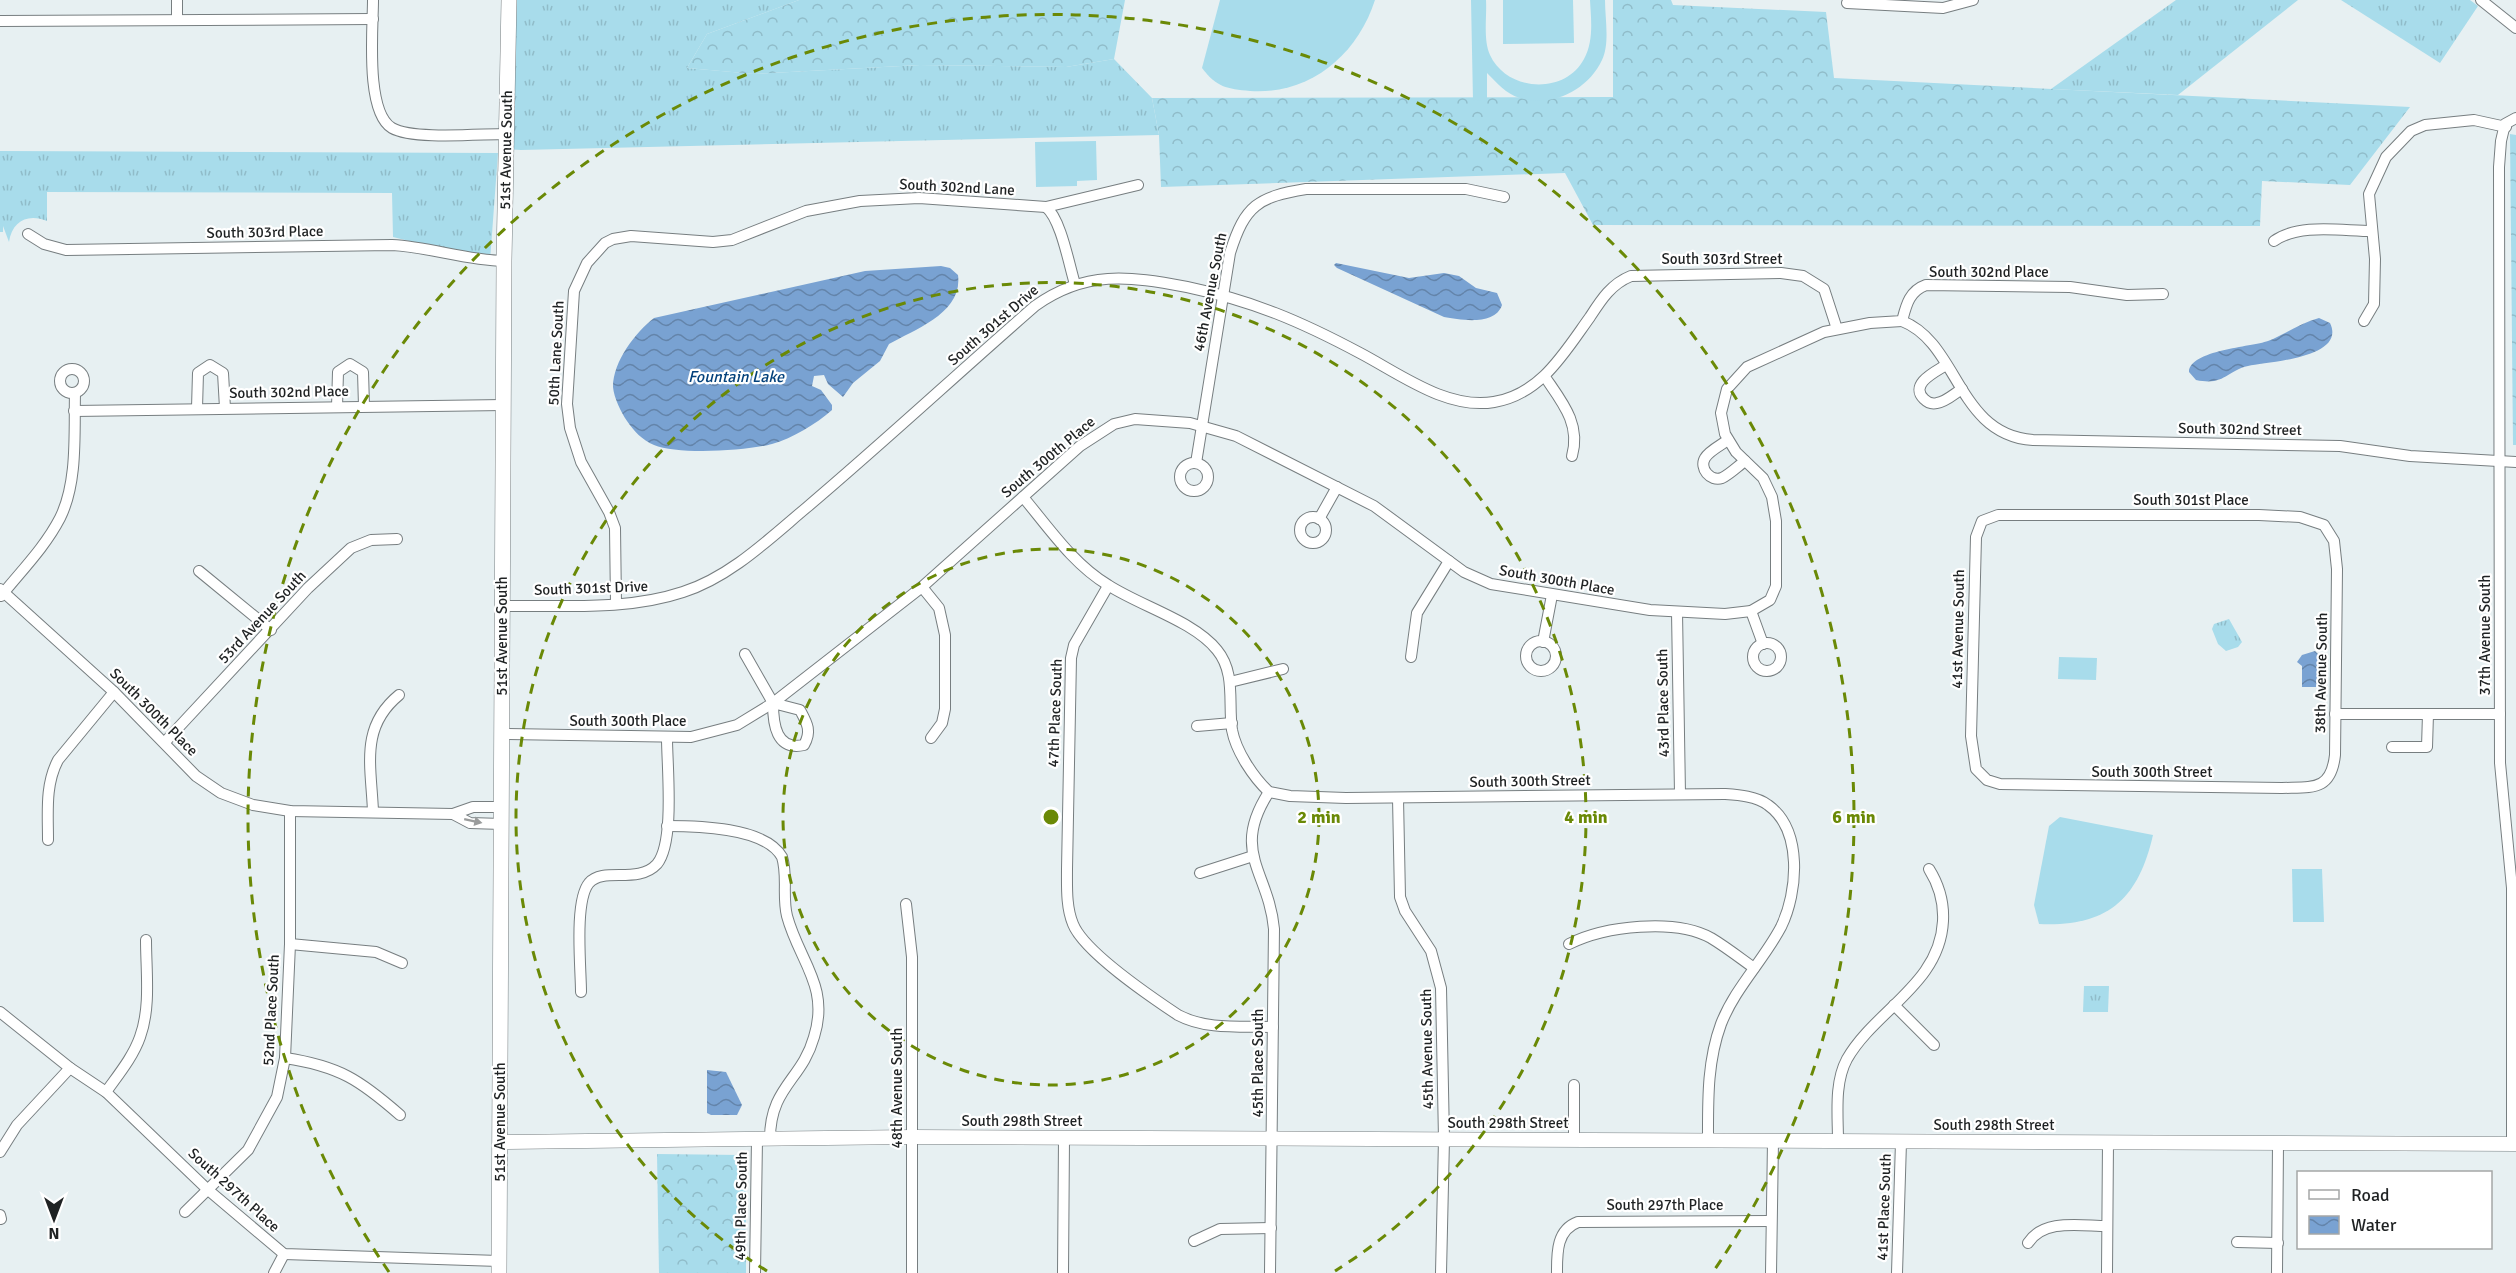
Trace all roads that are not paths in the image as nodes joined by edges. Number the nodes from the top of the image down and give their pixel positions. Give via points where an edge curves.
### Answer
1 (177, 0) edge
2 (374, 0) edge
3 (509, 0) edge
4 (1973, 0) edge
5 (2481, 0) edge
6 (1846, 3) dead end
7 (373, 19) junction
8 (177, 20) junction
9 (0, 21) edge
10 (2516, 28) edge
11 (2516, 118) edge
12 (2506, 127) junction
13 (506, 134) junction
14 (1138, 185) dead end
15 (1504, 197) dead end
16 (1046, 207) junction
17 (2372, 231) junction
18 (28, 234) dead end
19 (743, 238) joint
20 (2274, 241) dead end
21 (504, 261) junction
22 (1074, 284) junction
23 (2163, 294) dead end
24 (1222, 295) junction
25 (1902, 321) junction
26 (2364, 321) dead end
27 (1837, 328) junction
28 (1946, 365) junction
29 (1545, 377) junction
30 (1962, 388) junction
31 (75, 393) dead end
32 (504, 405) junction
33 (364, 406) junction
34 (337, 407) junction
35 (197, 408) junction
36 (225, 408) junction
37 (74, 411) junction
38 (1202, 425) junction
39 (1728, 440) junction
40 (1572, 456) dead end
41 (1745, 461) junction
42 (2501, 461) junction
43 (2516, 462) edge
44 (1196, 463) dead end
45 (1337, 488) junction
46 (1023, 497) junction
47 (2010, 516) joint
48 (1319, 519) dead end
49 (397, 539) dead end
50 (1449, 561) junction
51 (2337, 569) joint
52 (200, 571) dead end
53 (1108, 586) junction
54 (922, 587) junction
55 (1, 593) edge
56 (1552, 596) junction
57 (616, 604) junction
58 (503, 606) junction
59 (1677, 612) junction
60 (1751, 612) junction
61 (270, 630) junction
62 (1544, 642) dead end
63 (1763, 644) dead end
64 (745, 654) dead end
65 (1411, 657) dead end
66 (1283, 669) dead end
67 (1230, 682) junction
68 (114, 692) junction
69 (399, 695) dead end
70 (773, 703) junction
71 (2335, 714) junction
72 (2428, 714) junction
73 (2500, 714) junction
74 (1232, 723) junction
75 (1197, 726) dead end
76 (502, 734) junction
77 (667, 738) junction
78 (931, 738) dead end
79 (165, 742) junction
80 (2392, 747) dead end
81 (1976, 769) joint
82 (2330, 777) joint
83 (1269, 792) junction
84 (1680, 794) junction
85 (1398, 798) junction
86 (502, 807) junction
87 (290, 811) junction
88 (372, 811) junction
89 (453, 814) junction
90 (502, 824) junction
91 (667, 826) junction
92 (48, 840) dead end
93 (1253, 856) junction
94 (1929, 869) dead end
95 (1200, 873) dead end
96 (906, 904) dead end
97 (2514, 913) edge
98 (146, 940) dead end
99 (290, 944) junction
100 (1569, 944) dead end
101 (402, 963) dead end
102 (1754, 968) junction
103 (580, 992) dead end
104 (1894, 1005) junction
105 (0, 1012) edge
106 (1273, 1027) junction
107 (2513, 1043) edge
108 (1934, 1045) dead end
109 (285, 1058) junction
110 (70, 1068) junction
111 (1574, 1085) dead end
112 (106, 1092) junction
113 (400, 1115) dead end
114 (912, 1137) junction
115 (1064, 1138) junction
116 (1273, 1139) junction
117 (763, 1140) junction
118 (1444, 1140) junction
119 (1574, 1140) junction
120 (1708, 1141) junction
121 (1773, 1141) junction
122 (1838, 1141) junction
123 (500, 1142) junction
124 (1901, 1142) junction
125 (2108, 1142) junction
126 (2278, 1143) junction
127 (2514, 1144) edge
128 (0, 1152) edge
129 (207, 1189) junction
130 (185, 1212) dead end
131 (0, 1215) edge
132 (1, 1219) edge
133 (1771, 1221) junction
134 (2107, 1226) junction
135 (1271, 1228) junction
136 (1194, 1241) dead end
137 (2237, 1242) dead end
138 (2028, 1243) dead end
139 (2278, 1243) junction
140 (284, 1254) junction
141 (499, 1267) edge
142 (274, 1273) edge
143 (755, 1273) edge
144 (912, 1273) edge
145 (1063, 1273) edge
146 (1270, 1273) edge
147 (1441, 1273) edge
148 (1557, 1273) edge
149 (1771, 1273) edge
150 (1897, 1273) edge
151 (2107, 1273) edge
152 (2277, 1273) edge

1 - 8 street
2 - 7 street
3 - 13 main road, 51st Avenue South
4 - 6 street via 1943,8
5 - 10 street
7 - 8 street
7 - 13 street via 375,99 385,123 406,133
8 - 9 street
11 - 12 street
12 - 17 street via 2482,120 2451,120 2425,124 2411,131 2386,157 2373,182 2369,194
12 - 42 street, 37th Avenue South via 2499,167
13 - 21 main road, 51st Avenue South
14 - 16 street, South 302nd Lane
15 - 24 street, 46th Avenue South via 1466,189 1306,189 1266,198 1254,205 1237,230
16 - 19 street, South 302nd Lane via 919,198 860,201 806,211
16 - 22 street via 1054,218
17 - 20 street via 2298,231 2284,233
17 - 26 street via 2374,304
18 - 21 street, South 303rd Place via 44,244 66,250 392,245 467,259
19 - 57 street, 50th Lane South via 713,242 621,236 599,249 578,279 571,311 568,412 581,462 615,528
21 - 32 main road, 51st Avenue South
22 - 24 street, South 301st Drive via 1124,277
22 - 57 street, South 301st Drive via 1035,306 857,465 719,576 666,598
23 - 25 street, South 302nd Place via 2127,295 2070,287 1926,285 1913,293
24 - 29 street, South 301st Drive via 1296,320 1427,389 1457,400 1503,400 1528,390
24 - 38 street, 46th Avenue South
25 - 27 street
25 - 28 street via 1924,336
27 - 29 street, South 303rd Street via 1824,289 1803,276 1631,276 1610,289
27 - 39 street via 1753,364 1736,377 1722,404 1722,423
28 - 30 street
28 - 30 street via 1923,380 1923,398 1931,404 1940,403
29 - 40 street via 1573,422 1576,439
30 - 42 street, South 302nd Street via 1998,432 2020,439 2340,446 2410,456
31 - 37 street
32 - 33 street, South 302nd Place
32 - 58 main road, 51st Avenue South
33 - 34 street, South 302nd Place
33 - 34 street via 363,372 350,364 338,372
34 - 36 street, South 302nd Place
35 - 36 street, South 302nd Place
35 - 36 street via 198,373 210,365 223,373
35 - 37 street, South 302nd Place
37 - 55 street via 72,464 62,515 37,554
38 - 44 street, 46th Avenue South
38 - 45 street, South 300th Place via 1236,436
38 - 46 street, South 300th Place via 1147,418 1114,424 1080,446
39 - 41 street
39 - 41 street via 1706,456 1706,473 1713,478 1722,477
41 - 60 street via 1769,488 1777,535 1774,593 1764,606
42 - 43 street, South 302nd Street
42 - 73 street, 37th Avenue South
45 - 48 street
45 - 50 street, South 300th Place via 1396,520
46 - 53 street via 1083,566
46 - 54 street, South 300th Place
47 - 51 street, South 301st Place via 2300,517 2318,522 2330,532
47 - 81 street, 41st Avenue South via 1984,519 1976,537 1971,736
49 - 61 street, 53rd Avenue South via 371,540 351,548
50 - 56 street, South 300th Place via 1491,584
50 - 65 street via 1417,613
51 - 71 street, 38th Avenue South
52 - 61 street
53 - 67 street via 1209,642 1221,656
53 - 106 street, 47th Place South via 1074,645 1071,658 1067,869 1070,915 1079,936 1096,953 1186,1020
54 - 70 street, South 300th Place
54 - 78 street via 939,608 945,635 945,710 942,723
55 - 68 street, South 300th Place
56 - 59 street, South 300th Place
56 - 62 street
57 - 58 street, South 301st Drive
58 - 76 main road, 51st Avenue South
59 - 60 street, South 300th Place
59 - 84 street, 43rd Place South
60 - 63 street
61 - 79 street, 53rd Avenue South
64 - 70 street
66 - 67 street
67 - 74 street
68 - 79 street, South 300th Place
68 - 92 street via 52,772
69 - 88 street via 378,715 373,729
70 - 77 street, South 300th Place via 721,731
71 - 72 street
71 - 82 street, 38th Avenue South via 2335,755
72 - 73 street
72 - 80 street via 2427,747
73 - 97 street, 37th Avenue South via 2500,788
74 - 75 street
74 - 83 street via 1238,746
76 - 77 street, South 300th Place
76 - 86 main road, 51st Avenue South
77 - 91 street
79 - 87 street, South 300th Place via 196,776 221,793 253,805
81 - 82 street, South 300th Street via 1987,780 2000,784 2047,786 2298,788 2320,786
83 - 85 street, South 300th Street via 1290,796
83 - 93 street, 45th Place South via 1254,821
84 - 85 street, South 300th Street
84 - 102 street, South 300th Street via 1724,794 1757,800 1767,804 1782,821 1792,853 1792,886 1782,925
85 - 118 street, 45th Avenue South via 1400,897 1431,951 1441,988
86 - 89 street, South 300th Place via 473,807
86 - 90 main road, 51st Avenue South
87 - 88 street, South 300th Place
87 - 99 street, 52nd Place South
88 - 89 street, South 300th Place
89 -> 90 street, South 300th Place via 470,823
90 - 123 main road, 51st Avenue South
91 - 103 street via 659,862 650,870 599,877 586,887 581,908
91 - 117 street, 49th Place South via 730,831 767,843 782,857 787,915 812,971 819,1004 810,1049 773,1108
93 - 95 street
93 - 106 street, 45th Place South via 1273,922
94 - 104 street via 1942,903 1940,938 1926,971
96 - 114 street, 48th Avenue South via 912,957
97 - 107 street, 37th Avenue South
98 - 112 street via 146,1012 140,1037
99 - 101 street via 376,952
99 - 109 street, 52nd Place South
100 - 102 street via 1615,930 1677,928 1711,938
102 - 120 street via 1734,995 1714,1046
104 - 108 street
104 - 122 street via 1844,1066 1839,1089
105 - 110 street, South 297th Place
106 - 116 street, 45th Place South
107 - 127 street, 37th Avenue South
109 - 113 street via 346,1073
109 - 129 street, 52nd Place South via 277,1097 248,1149
110 - 112 street, South 297th Place
110 - 128 street via 17,1125
111 - 119 street
112 - 129 street, South 297th Place
114 - 115 street, South 298th Street
114 - 117 street, South 298th Street
114 - 144 street, 48th Avenue South
115 - 116 street, South 298th Street
115 - 145 street
116 - 118 street, South 298th Street
116 - 135 street, 45th Place South
117 - 123 street, South 298th Street
117 - 143 street, 49th Place South
118 - 119 street, South 298th Street
118 - 147 street, 45th Avenue South
119 - 120 street, South 298th Street
120 - 121 street, South 298th Street
121 - 122 street, South 298th Street
121 - 133 street
122 - 124 street, South 298th Street
123 - 141 main road, 51st Avenue South
124 - 125 street, South 298th Street
124 - 150 street, 41st Place South
125 - 126 street, South 298th Street
125 - 134 street
126 - 127 street, South 298th Street
126 - 139 street
129 - 130 street, 52nd Place South
129 - 140 street, South 297th Place
131 - 132 street
133 - 148 street, South 297th Place via 1578,1222 1564,1232 1558,1246
133 - 149 street
134 - 138 street via 2051,1227 2034,1233
134 - 151 street
135 - 136 street via 1220,1228
135 - 146 street, 45th Place South
137 - 139 street
139 - 152 street
140 - 141 street, South 297th Place
140 - 142 street

